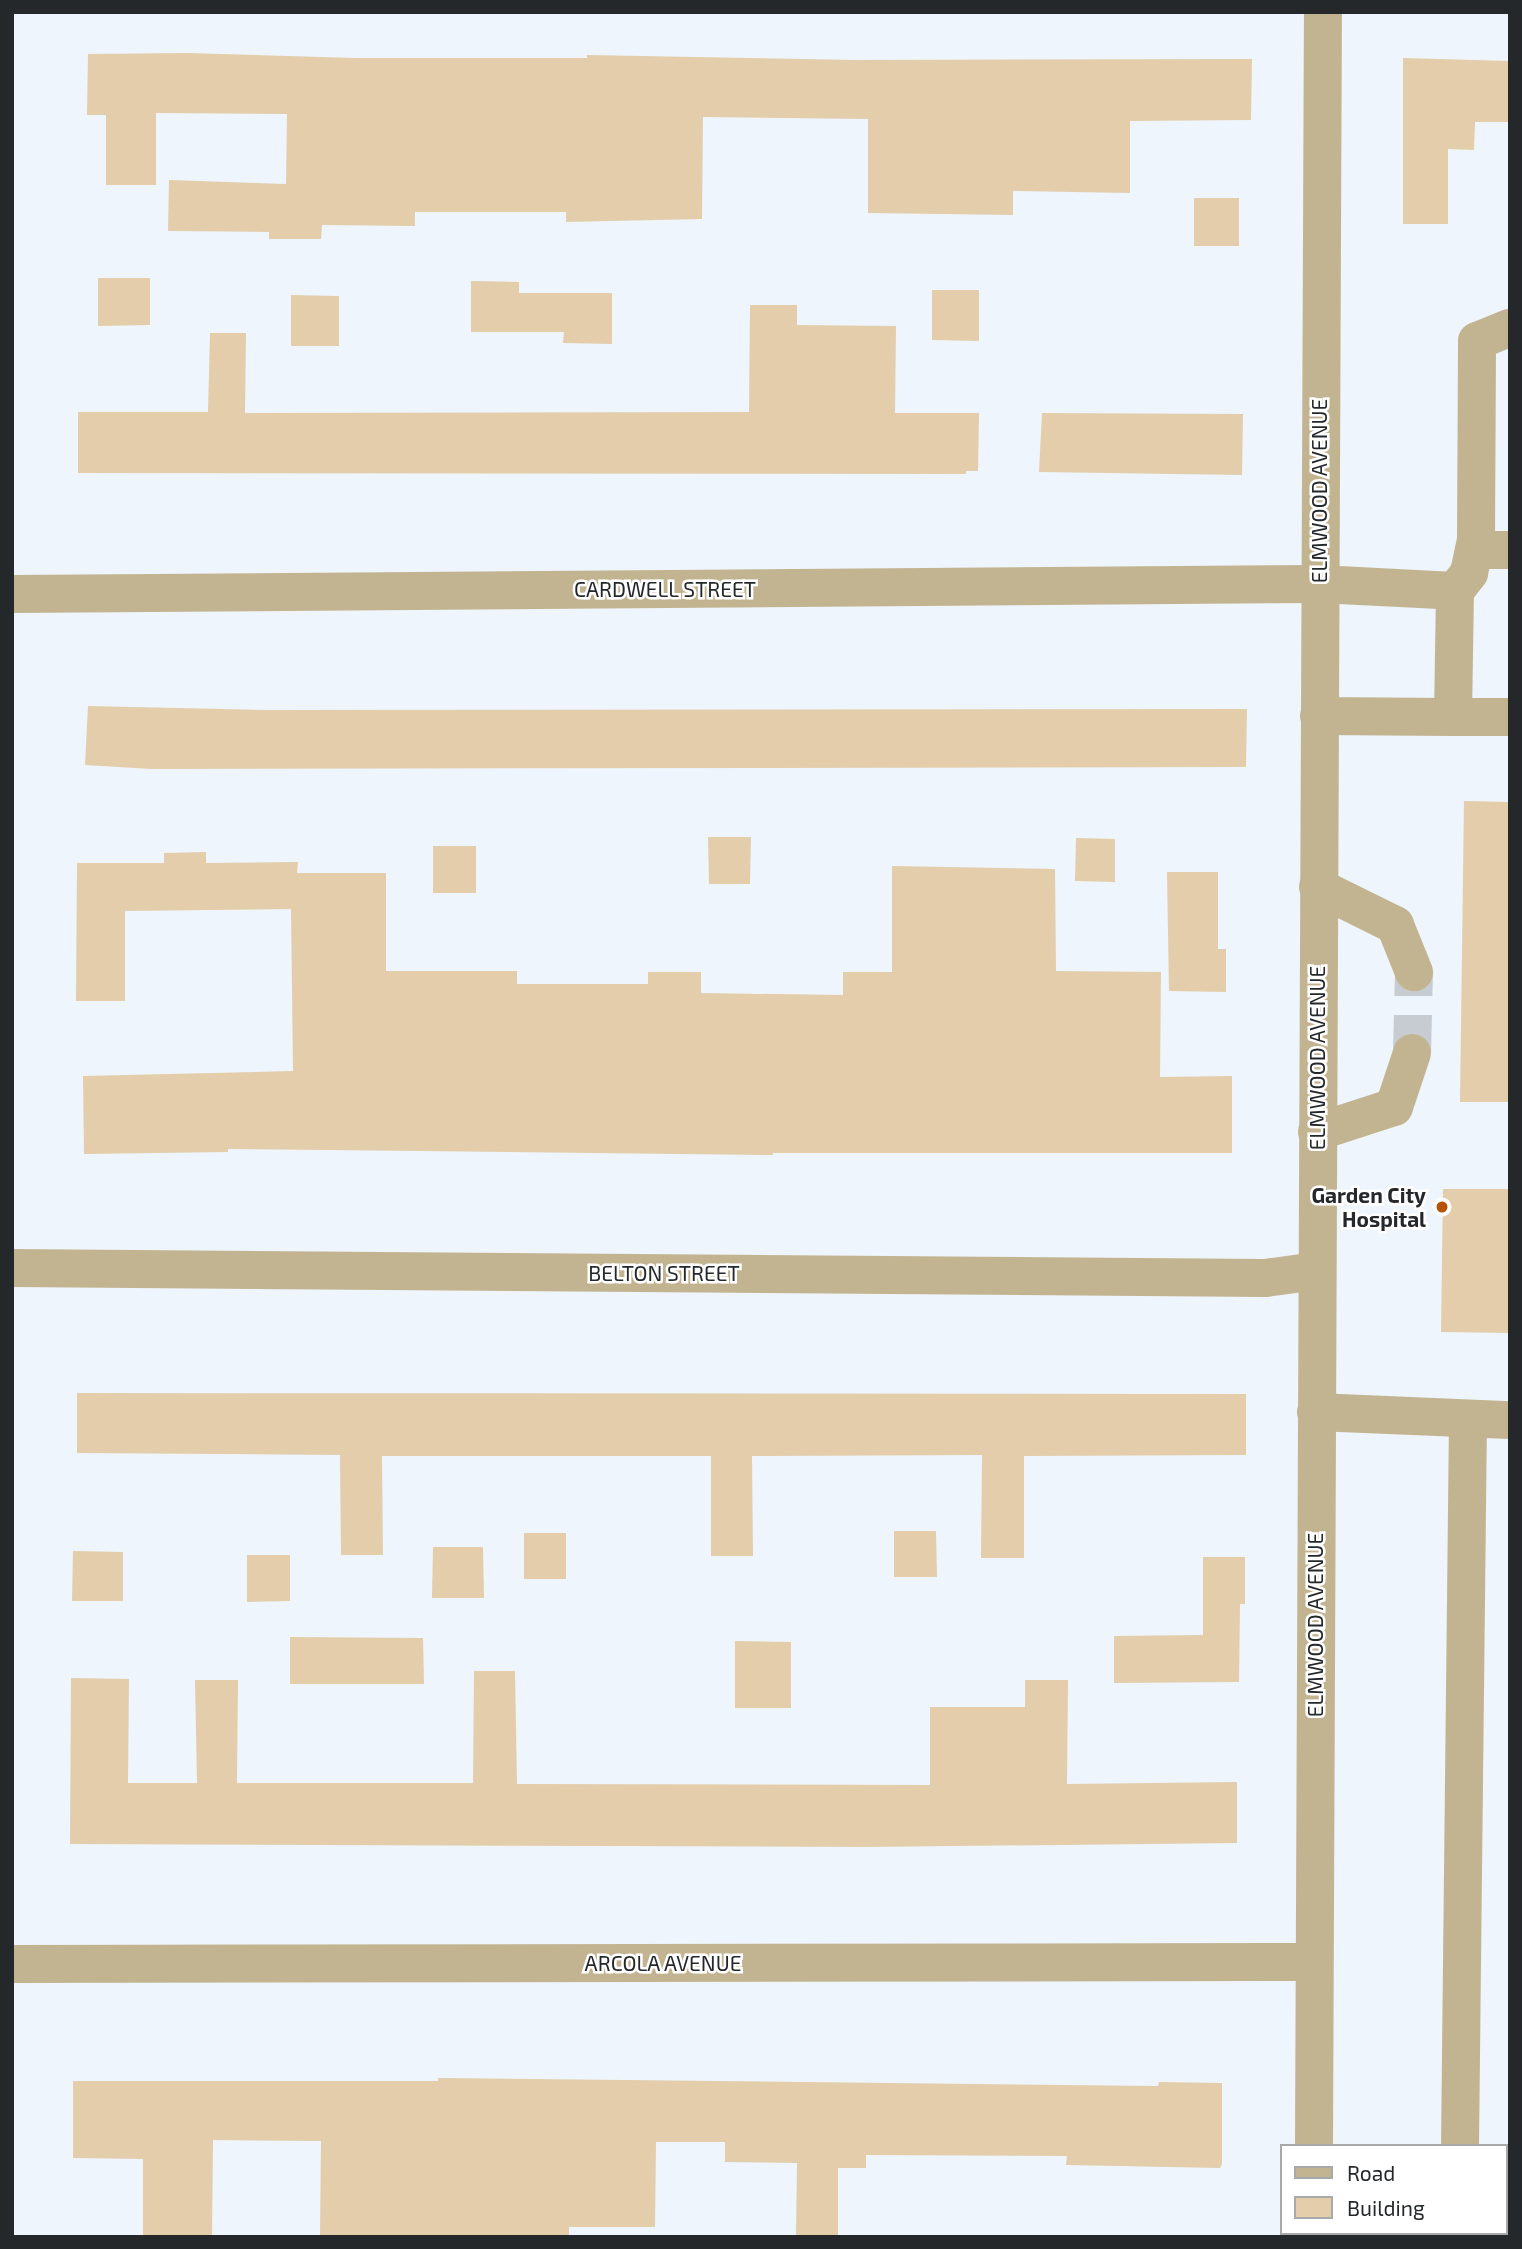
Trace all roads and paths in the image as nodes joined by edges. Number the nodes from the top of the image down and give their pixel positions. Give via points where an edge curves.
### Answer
1 (1323, 12) edge
2 (1510, 328) edge
3 (1492, 550) edge
4 (1319, 584) junction
5 (1455, 592) junction
6 (12, 594) edge
7 (1319, 716) junction
8 (1453, 717) junction
9 (1510, 717) edge
10 (1318, 887) junction
11 (1414, 972) tunnel mouth
12 (1412, 1053) tunnel mouth
13 (1317, 1132) junction
14 (12, 1268) edge
15 (1316, 1271) junction
16 (1316, 1412) junction
17 (1468, 1419) junction
18 (1510, 1420) edge
19 (1314, 1962) junction
20 (12, 1964) edge
21 (1314, 2144) edge
22 (1460, 2144) edge

1 - 4 street, ELMWOOD AVENUE
2 - 3 street via 1477,341 1476,539
3 - 5 street
4 - 5 street, CARDWELL STREET
4 - 6 street, CARDWELL STREET
4 - 7 street, ELMWOOD AVENUE
5 - 8 street
7 - 8 street
7 - 10 street, ELMWOOD AVENUE
8 - 9 street
10 - 11 street via 1395,925
10 - 13 street, ELMWOOD AVENUE
12 - 13 street via 1394,1107
13 - 15 street, ELMWOOD AVENUE
14 - 15 street, BELTON STREET via 1251,1278
15 - 16 street, ELMWOOD AVENUE
16 - 17 street
16 - 19 street, ELMWOOD AVENUE
17 - 18 street
17 - 22 street
19 - 20 street, ARCOLA AVENUE
19 - 21 street, ELMWOOD AVENUE

